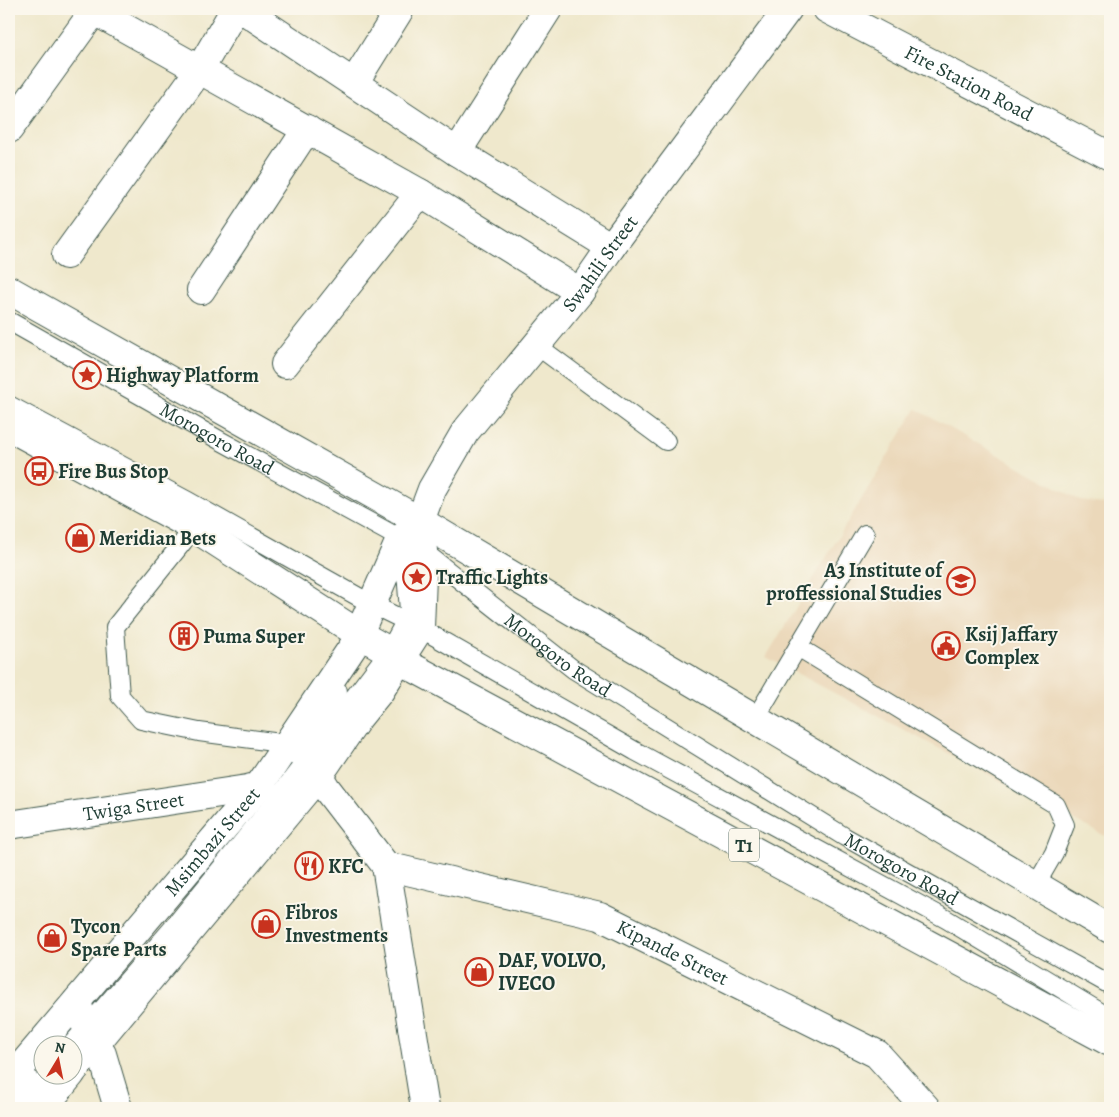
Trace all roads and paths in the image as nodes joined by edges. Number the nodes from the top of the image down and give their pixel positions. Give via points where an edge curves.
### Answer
1 (235, 9) edge
2 (242, 9) edge
3 (400, 9) edge
4 (548, 9) edge
5 (788, 9) edge
6 (827, 9) edge
7 (93, 10) edge
8 (200, 69) junction
9 (354, 83) junction
10 (9, 128) edge
11 (307, 129) junction
12 (457, 152) junction
13 (1110, 156) edge
14 (420, 193) junction
15 (611, 247) junction
16 (66, 254) dead end
17 (9, 290) edge
18 (201, 290) dead end
19 (580, 292) junction
20 (9, 322) edge
21 (536, 345) junction
22 (286, 364) dead end
23 (9, 405) edge
24 (9, 427) edge
25 (666, 441) dead end
26 (420, 521) junction
27 (193, 527) junction
28 (865, 534) dead end
29 (412, 545) junction
30 (377, 607) junction
31 (413, 624) junction
32 (379, 646) junction
33 (798, 647) junction
34 (755, 719) junction
35 (303, 757) junction
36 (259, 786) junction
37 (9, 824) edge
38 (386, 866) junction
39 (1035, 886) junction
40 (1107, 921) edge
41 (1110, 985) edge
42 (1110, 1018) edge
43 (83, 1026) edge
44 (71, 1034) edge
45 (1110, 1042) edge
46 (32, 1072) edge
47 (9, 1081) edge
48 (41, 1084) edge
49 (63, 1084) edge
50 (9, 1099) edge
51 (23, 1108) edge
52 (43, 1108) edge
53 (118, 1108) edge
54 (425, 1108) edge
55 (926, 1108) edge

1 - 8 main road
2 - 9 main road
3 - 9 main road
4 - 12 main road
5 - 15 main road, Swahili Street
6 - 13 main road, Fire Station Road
7 - 8 main road
7 - 10 main road
8 - 11 main road
8 - 16 main road
9 - 12 main road
11 - 14 main road
11 - 18 main road
12 - 15 main road
14 - 19 main road
14 - 22 main road
15 - 19 main road, Swahili Street
17 - 26 main road, Morogoro Road
19 - 21 main road, Swahili Street
20 - 29 lane, Morogoro Road
21 - 25 lane
21 - 26 main road, Swahili Street via 465,432 432,489
23 - 30 lane, Morogoro Road via 188,500
24 - 27 main road, T1
26 - 29 main road
26 - 34 main road, Morogoro Road
27 - 32 main road, T1
27 - 35 lane via 115,627 120,696 141,720
28 - 33 lane
29 - 30 main road
29 - 31 main road
29 - 41 lane, Morogoro Road via 573,669 844,837
30 - 31 lane, Morogoro Road
30 - 32 main road
31 - 32 main road
31 - 42 lane, Morogoro Road via 635,751 946,918
32 - 35 main road, Msimbazi Street via 380,691 358,718
32 - 35 main road, Msimbazi Street via 354,645
32 - 45 main road, T1
33 - 34 lane
33 - 39 lane via 1056,805 1065,825
34 - 39 main road, Morogoro Road
35 - 36 main road, Msimbazi Street
35 - 38 main road
35 - 43 main road, Msimbazi Street
36 - 37 main road, Twiga Street
36 - 43 main road, Msimbazi Street
38 - 54 main road
38 - 55 main road, Kipande Street via 600,916 877,1054
39 - 40 main road, Morogoro Road
43 - 44 lane
43 - 47 main road, Msimbazi Street
43 - 53 main road via 102,1054
46 - 50 lane
48 - 51 lane
49 - 52 main road, Msimbazi Street

